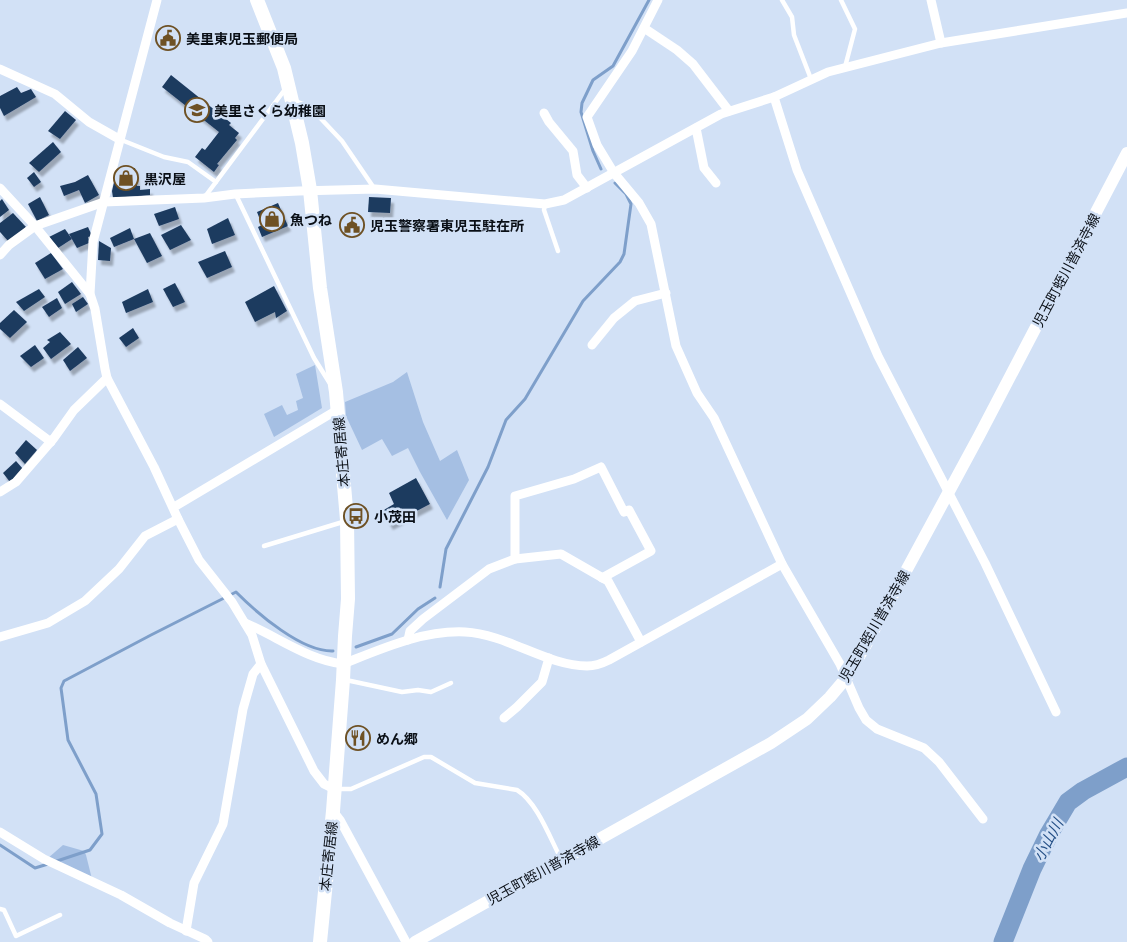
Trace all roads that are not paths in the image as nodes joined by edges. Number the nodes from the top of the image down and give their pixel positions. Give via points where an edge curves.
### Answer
1 (157, 0) edge
2 (256, 0) edge
3 (658, 0) edge
4 (782, 0) edge
5 (841, 0) edge
6 (930, 0) edge
7 (1127, 13) edge
8 (644, 28) junction
9 (941, 43) junction
10 (845, 68) junction
11 (0, 69) edge
12 (811, 80) junction
13 (288, 85) junction
14 (774, 97) junction
15 (292, 100) junction
16 (728, 111) junction
17 (544, 113) dead end
18 (696, 128) junction
19 (119, 139) junction
20 (1127, 153) edge
21 (614, 173) junction
22 (216, 182) junction
23 (716, 183) dead end
24 (0, 188) edge
25 (587, 188) junction
26 (375, 189) junction
27 (310, 190) junction
28 (235, 194) junction
29 (204, 198) junction
30 (104, 202) junction
31 (545, 204) junction
32 (36, 226) junction
33 (558, 251) dead end
34 (0, 255) edge
35 (666, 292) junction
36 (90, 294) junction
37 (592, 346) dead end
38 (107, 378) junction
39 (336, 392) junction
40 (0, 404) edge
41 (337, 410) junction
42 (51, 442) junction
43 (0, 492) edge
44 (948, 493) junction
45 (174, 507) junction
46 (178, 519) junction
47 (347, 520) junction
48 (264, 546) dead end
49 (516, 559) junction
50 (782, 564) junction
51 (602, 578) junction
52 (245, 623) junction
53 (0, 637) edge
54 (408, 640) junction
55 (642, 642) junction
56 (549, 658) junction
57 (261, 664) junction
58 (343, 664) junction
59 (847, 677) junction
60 (343, 680) junction
61 (451, 683) dead end
62 (1056, 712) dead end
63 (504, 718) dead end
64 (334, 789) junction
65 (333, 810) junction
66 (983, 819) dead end
67 (0, 832) edge
68 (561, 860) junction
69 (0, 910) edge
70 (60, 915) dead end
71 (186, 931) junction
72 (208, 942) edge
73 (320, 942) edge
74 (406, 942) edge
75 (414, 942) edge

1 - 19 street
2 - 13 main road, 本庄寄居線 via 277,48
3 - 8 street
4 - 12 lane via 792,16 794,35
5 - 10 lane via 855,29
6 - 9 street
7 - 9 street
8 - 16 street via 693,64
8 - 21 street via 587,117 597,145
9 - 10 street
10 - 12 street
11 - 19 street via 55,94 89,122
12 - 14 street
13 - 15 main road, 本庄寄居線
13 - 22 lane
14 - 16 street
14 - 44 street via 797,170 878,356
15 - 26 lane via 309,106 316,113 342,141
15 - 27 main road, 本庄寄居線
16 - 18 street
17 - 25 street via 574,151 577,175
18 - 21 street
18 - 23 street via 704,168
19 - 22 lane via 164,157 188,162
19 - 30 street
20 - 44 main road, 児玉町蛭川普済寺線
21 - 25 street
21 - 35 street via 639,203 651,224
22 - 29 lane
24 - 32 street
25 - 31 street via 564,200
26 - 27 street
26 - 31 street
27 - 28 street
27 - 39 main road, 本庄寄居線 via 320,288
28 - 29 street
28 - 39 lane via 314,358
29 - 30 street
30 - 32 street
30 - 36 street via 93,242
31 - 33 lane via 544,210
32 - 34 street
32 - 36 street
35 - 37 street via 635,301 614,318
35 - 50 street via 676,346 697,393 714,418
36 - 38 street
38 - 42 street via 74,410
38 - 45 street
39 - 41 main road, 本庄寄居線
40 - 42 street
41 - 45 street
41 - 47 main road, 本庄寄居線
42 - 43 street via 16,482
44 - 59 main road, 児玉町蛭川普済寺線
44 - 62 street
45 - 46 street
46 - 52 street via 199,560
46 - 53 street via 145,536 119,569 85,601 48,624
47 - 48 lane
47 - 58 main road, 本庄寄居線 via 348,598
49 - 51 street via 560,554
49 - 51 street via 515,496 574,479 601,467 624,512 629,510 651,551
49 - 54 street via 489,568 423,619 410,631
50 - 55 street
50 - 59 street
51 - 55 street via 608,581
52 - 57 street
52 - 58 street via 315,658
54 - 56 street via 464,632 485,635
54 - 58 street
55 - 56 street via 609,660 588,666
56 - 63 street via 542,682
57 - 64 street via 314,771 324,784
57 - 71 street via 252,674 243,709 223,824 194,883
58 - 60 main road, 本庄寄居線
59 - 66 street via 866,720 877,729 924,748 939,762
59 - 68 main road, 児玉町蛭川普済寺線 via 830,698 792,730
60 - 61 lane via 402,692 431,692
60 - 64 main road, 本庄寄居線
64 - 65 main road, 本庄寄居線
64 - 68 lane via 351,789 424,757 431,757 475,783 521,793 536,811
65 - 73 main road, 本庄寄居線
65 - 74 street
67 - 71 street via 48,861 121,895
68 - 75 main road, 児玉町蛭川普済寺線
69 - 70 lane via 4,910 16,936
71 - 72 street

